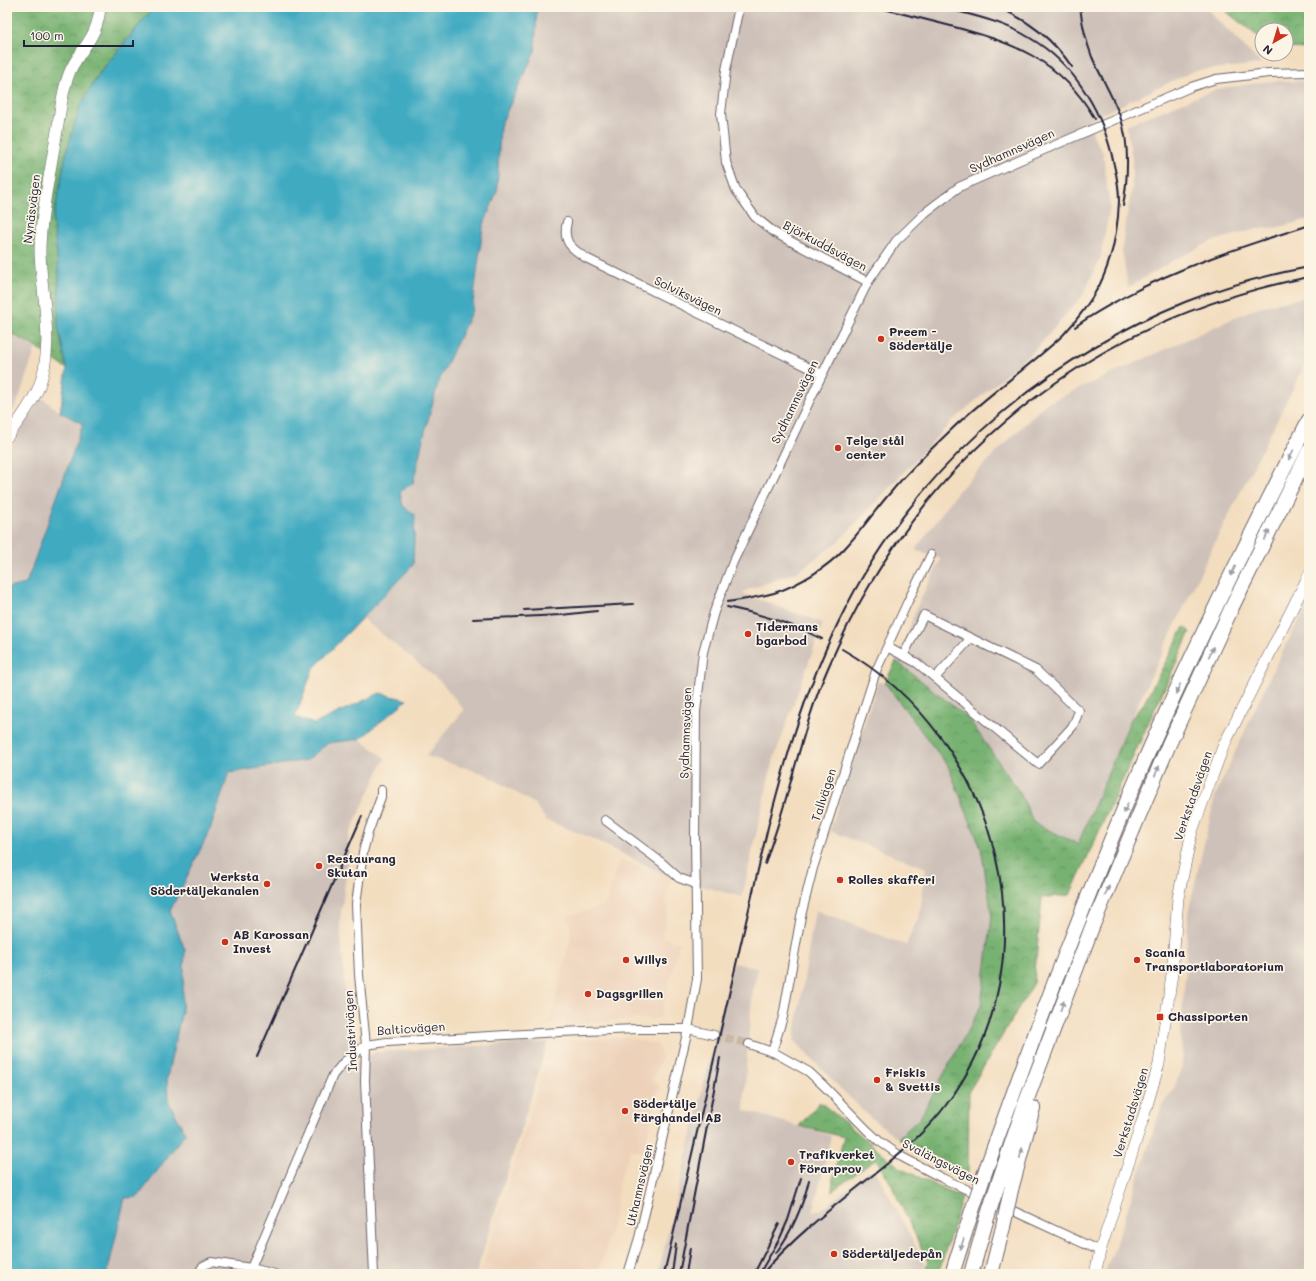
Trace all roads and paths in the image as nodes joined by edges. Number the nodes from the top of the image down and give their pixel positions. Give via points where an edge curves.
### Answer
1 (100, 7) edge
2 (739, 7) edge
3 (1309, 72) edge
4 (567, 222) dead end
5 (868, 282) junction
6 (822, 374) junction
7 (1309, 420) edge
8 (7, 438) edge
9 (1309, 452) edge
10 (931, 555) dead end
11 (1309, 575) edge
12 (971, 638) junction
13 (887, 647) junction
14 (904, 656) junction
15 (935, 678) junction
16 (381, 790) dead end
17 (605, 820) dead end
18 (696, 884) junction
19 (688, 1030) junction
20 (714, 1035) tunnel mouth
21 (1048, 1043) junction
22 (749, 1044) tunnel mouth
23 (366, 1045) junction
24 (772, 1052) junction
25 (1100, 1251) junction
26 (250, 1268) junction
27 (198, 1274) edge
28 (275, 1274) edge
29 (374, 1274) edge
30 (628, 1274) edge
31 (952, 1274) edge
32 (971, 1274) edge
33 (992, 1274) edge
34 (1095, 1274) edge

1 - 8 main road, Nynäsvägen via 91,40 73,65 67,79 42,221 40,251 47,338 43,373 32,400
2 - 5 street, Björkuddsvägen via 720,114 726,162 736,190 755,217 775,233
3 - 5 street, Sydhamnsvägen via 1269,73 1216,79 1197,85 959,188 926,212 896,241
4 - 6 street, Solviksvägen via 566,238 571,248 586,258
5 - 6 street, Sydhamnsvägen
6 - 18 street, Sydhamnsvägen via 733,562 714,612 703,652 696,712
7 -> 31 highway, bridge via 1219,600 1155,738 1083,910 1023,1066
21 -> 9 highway via 1092,927 1169,744 1232,607
10 - 13 street, Tallvägen
11 - 25 main road, Verkstadsvägen via 1223,747 1192,831 1178,898 1172,974 1159,1064
12 - 14 street via 924,615
12 - 15 street
12 - 15 street via 1036,670 1080,711 1074,726 1038,764
13 - 14 street
13 - 24 street, Tallvägen via 876,671 813,868 801,916 783,1017
14 - 15 street
16 - 23 street, Industrivägen via 381,798 368,832 356,904
17 - 18 street via 679,878
18 - 19 street, Sydhamnsvägen via 698,979
19 - 20 street
19 - 23 street, Balticvägen via 560,1032
19 - 30 street, Uthamnsvägen via 639,1238
21 - 32 highway, bridge via 998,1184
33 -> 21 highway, bridge
22 - 24 street, Svalängsvägen
23 - 26 street, Balticvägen via 344,1062 333,1075
23 - 29 street, Industrivägen via 365,1081
24 - 25 street, Svalängsvägen via 809,1072 879,1141 902,1157
25 - 34 main road, Verkstadsvägen
26 - 27 street via 211,1262 203,1266
26 - 28 street

